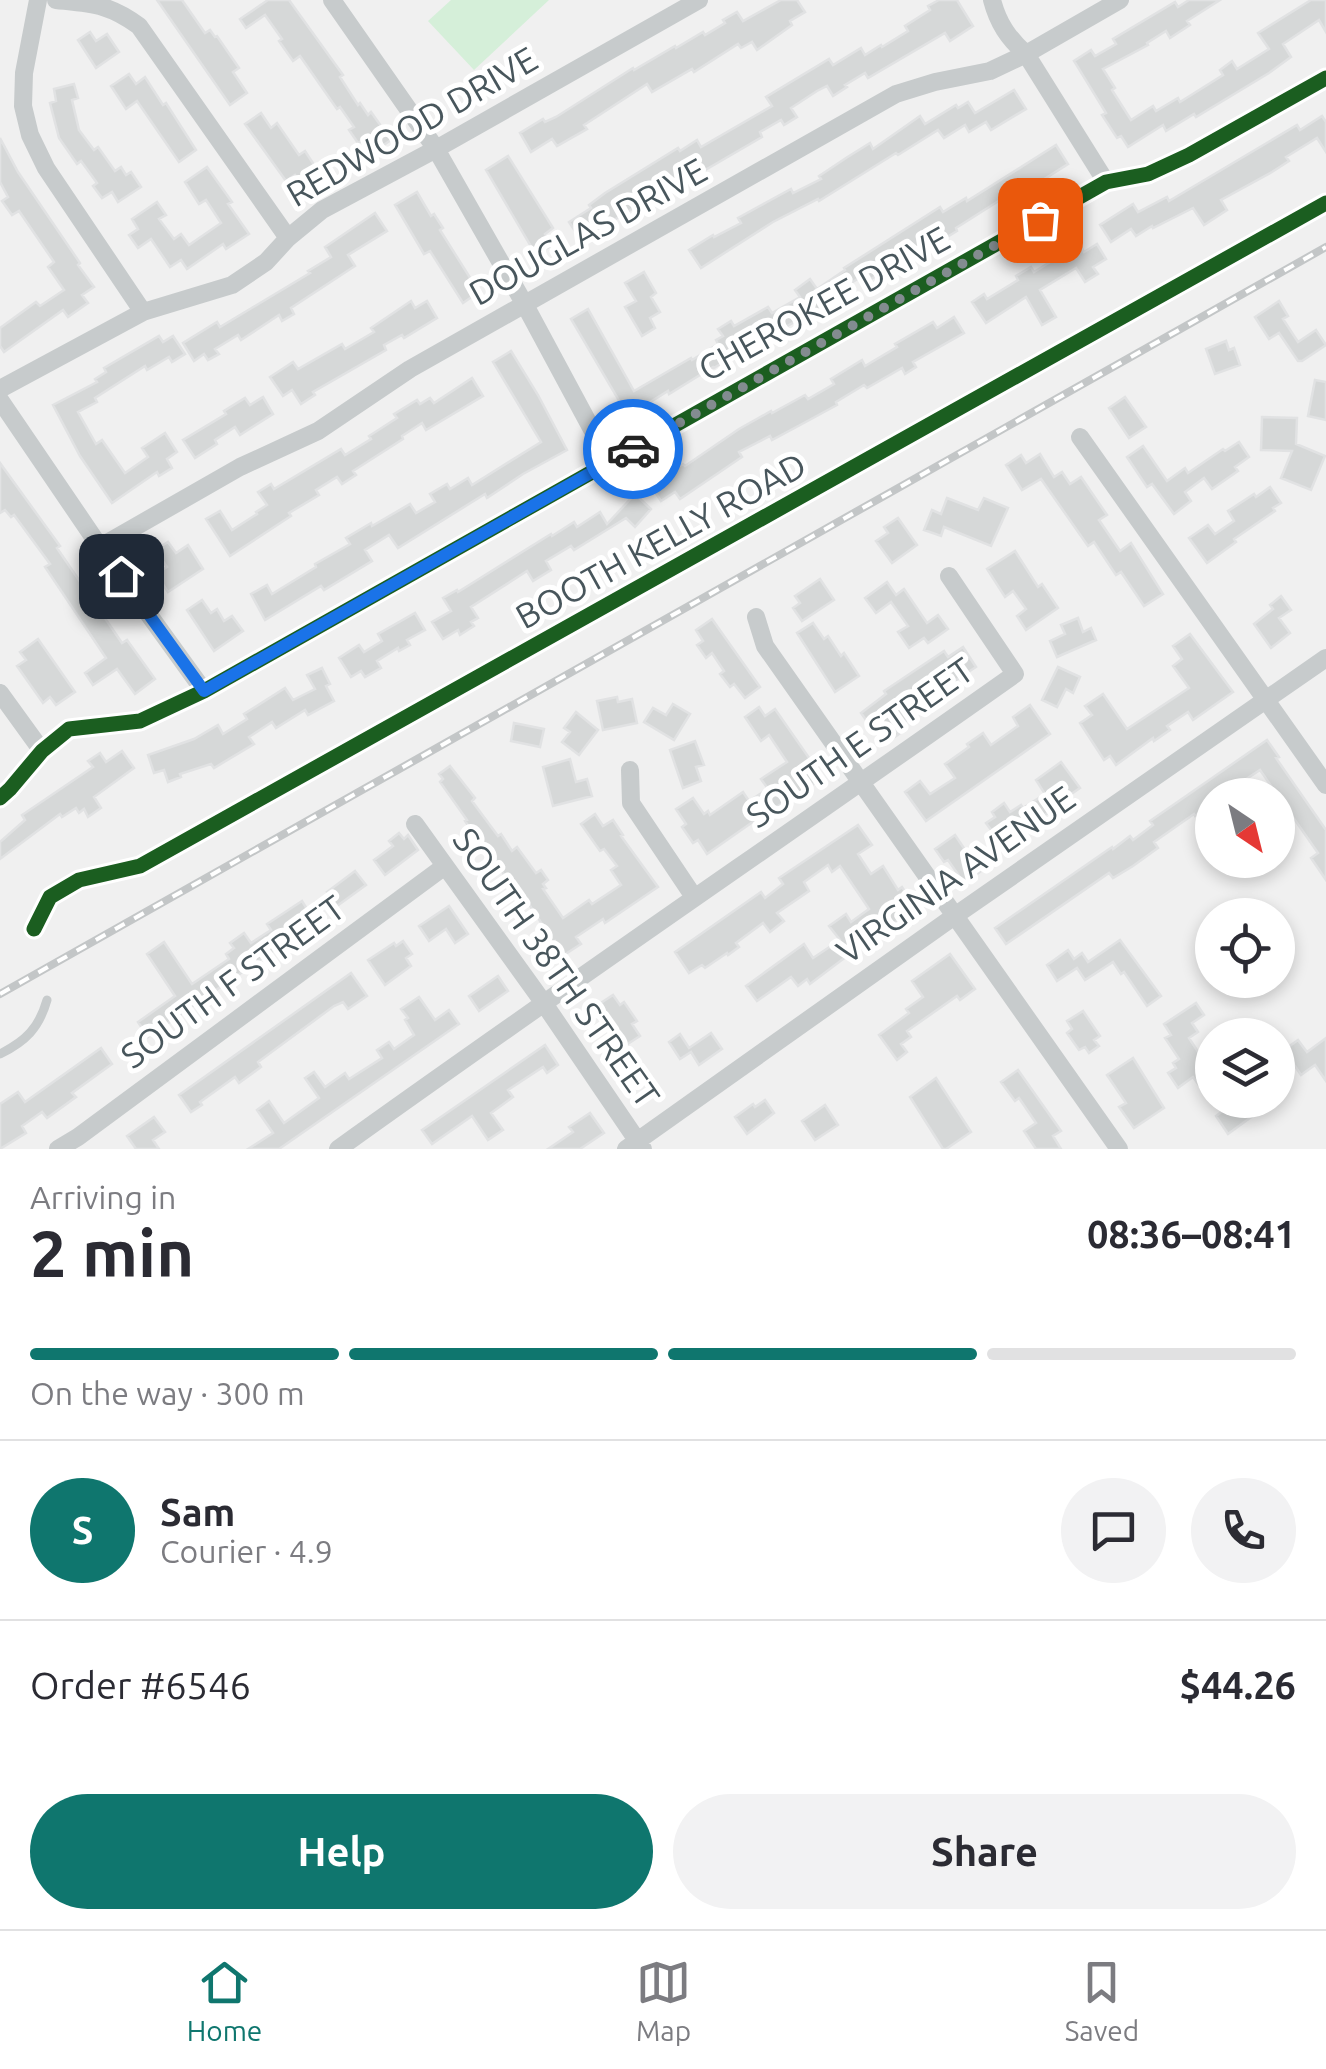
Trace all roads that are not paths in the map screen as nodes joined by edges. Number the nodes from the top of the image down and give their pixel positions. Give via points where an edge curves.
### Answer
1 (38, 0) edge
2 (56, 0) edge
3 (332, 0) edge
4 (699, 0) edge
5 (992, 0) edge
6 (1120, 0) edge
7 (1026, 54) junction
8 (1326, 78) edge
9 (436, 149) junction
10 (1106, 182) junction
11 (1326, 203) edge
12 (288, 238) junction
13 (525, 306) junction
14 (144, 312) junction
15 (0, 389) edge
16 (0, 400) edge
17 (1080, 438) dead end
18 (610, 462) junction
19 (100, 547) junction
20 (949, 576) dead end
21 (756, 617) dead end
22 (1326, 658) edge
23 (204, 691) junction
24 (0, 693) edge
25 (1265, 699) junction
26 (42, 751) junction
27 (630, 770) dead end
28 (860, 784) junction
29 (1326, 785) edge
30 (0, 798) edge
31 (415, 824) dead end
32 (445, 866) junction
33 (694, 897) junction
34 (956, 915) junction
35 (34, 929) dead end
36 (47, 1000) dead end
37 (544, 1002) junction
38 (0, 1054) edge
39 (82, 1143) edge
40 (636, 1146) edge
41 (58, 1149) edge
42 (338, 1149) edge
43 (1119, 1149) edge

1 - 14 street via 24,73 30,135
2 - 12 street via 105,6 140,26
3 - 9 street
4 - 9 street, REDWOOD DRIVE
5 - 7 street via 1009,40
6 - 7 street, DOUGLAS DRIVE
7 - 10 street
7 - 13 street, DOUGLAS DRIVE via 896,94
8 - 10 street, CHEROKEE DRIVE via 1189,155 1148,174
9 - 12 street, REDWOOD DRIVE via 322,210
9 - 13 street
10 - 18 street, CHEROKEE DRIVE
11 - 35 lane, BOOTH KELLY ROAD via 140,866 78,880 50,898
12 - 14 street, REDWOOD DRIVE via 232,285
13 - 18 street
13 - 19 street, DOUGLAS DRIVE via 410,369 318,431
14 - 15 street, REDWOOD DRIVE
16 - 19 street
17 - 25 street
18 - 23 street, CHEROKEE DRIVE
19 - 23 street
20 - 28 street, SOUTH E STREET via 1015,674
21 - 28 street via 765,646
22 - 25 street, VIRGINIA AVENUE
23 - 26 street, CHEROKEE DRIVE via 140,721 69,729
24 - 26 street
25 - 29 street
25 - 34 street, VIRGINIA AVENUE
26 - 30 street, CHEROKEE DRIVE
27 - 33 street via 632,804
28 - 33 street, SOUTH E STREET
28 - 34 street
31 - 32 street, SOUTH 38TH STREET
32 - 37 street, SOUTH 38TH STREET
32 - 39 street, SOUTH F STREET
33 - 37 street, SOUTH E STREET
34 - 40 street, VIRGINIA AVENUE
34 - 43 street
36 - 38 lane via 27,1036
37 - 40 street, SOUTH 38TH STREET
37 - 42 street, SOUTH E STREET
39 - 41 street, SOUTH F STREET

